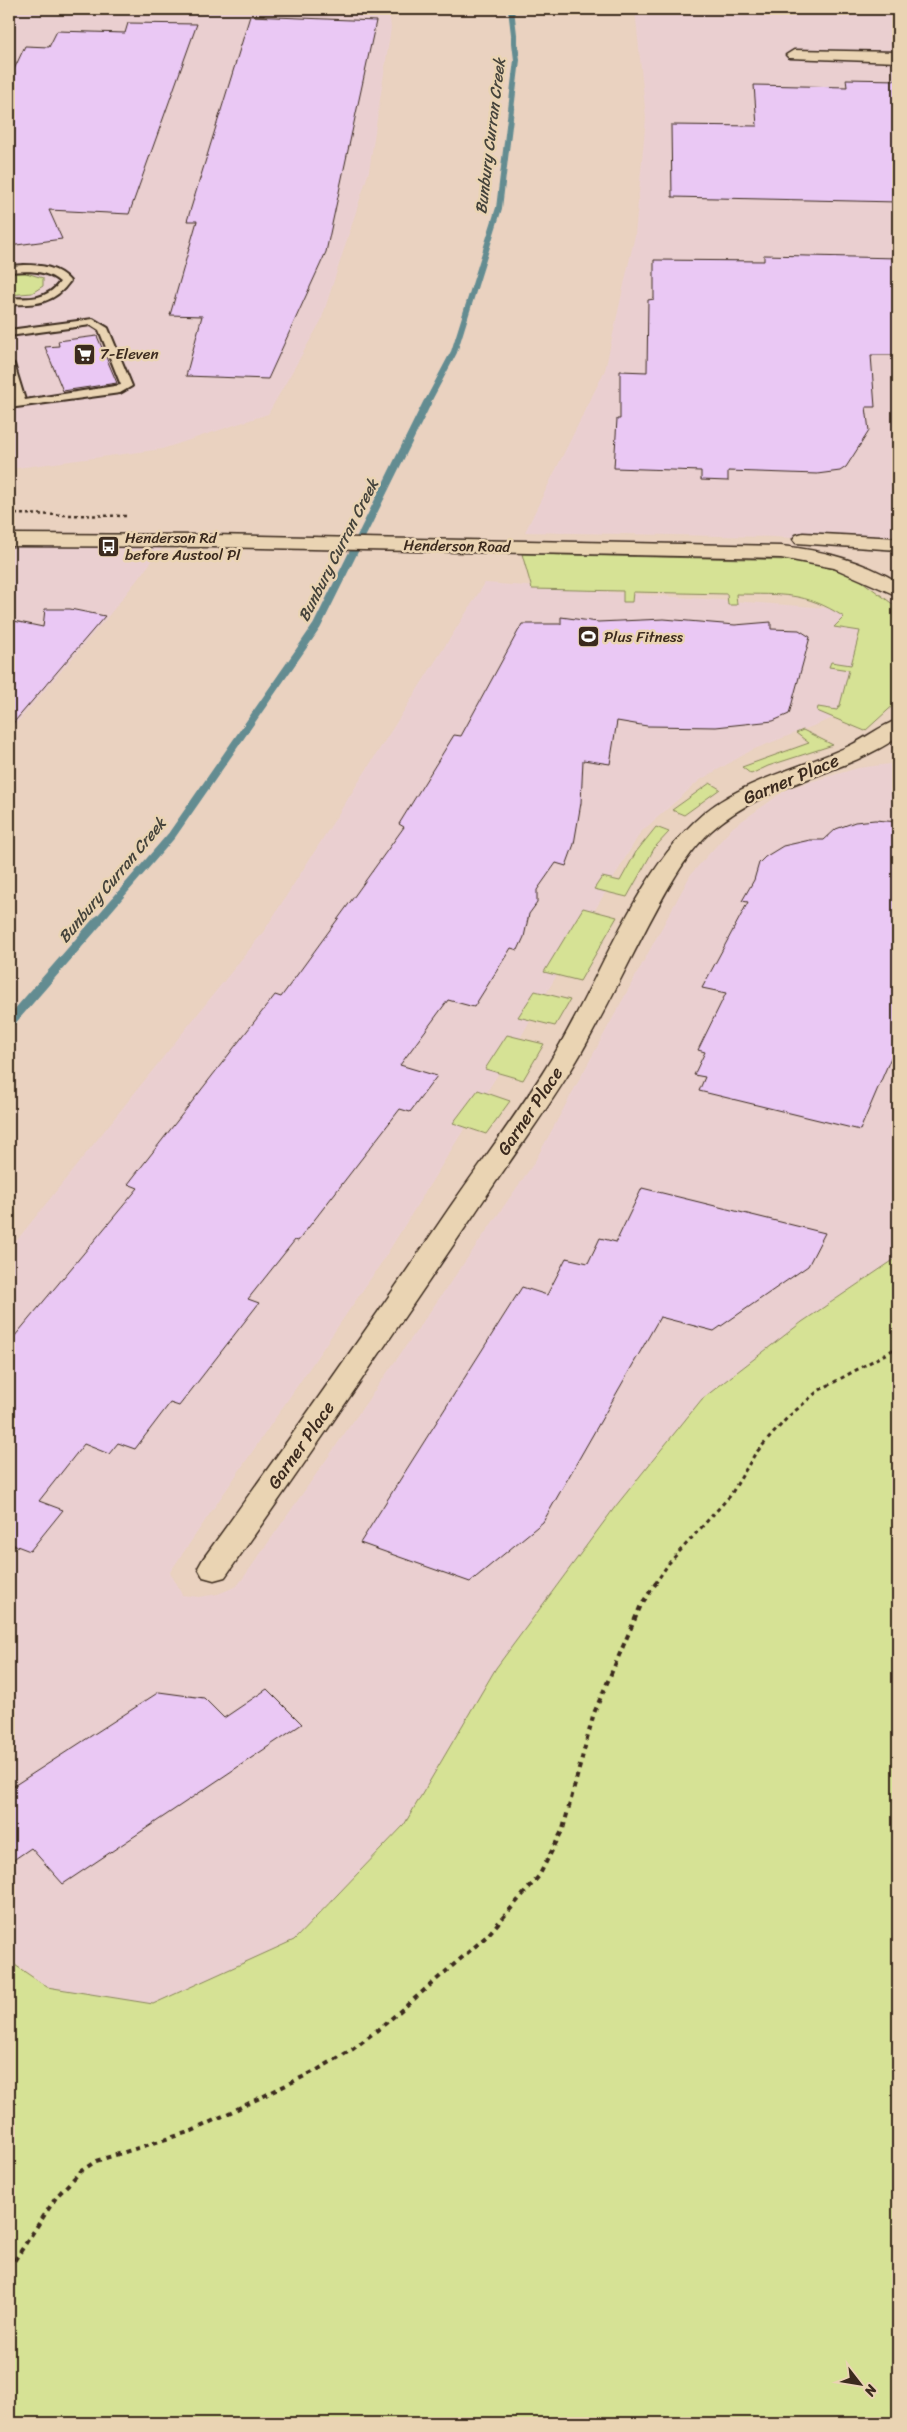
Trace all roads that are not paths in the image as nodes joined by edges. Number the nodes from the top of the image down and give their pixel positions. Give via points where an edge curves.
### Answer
1 (794, 55) dead end
2 (898, 57) edge
3 (9, 269) edge
4 (9, 301) edge
5 (93, 322) junction
6 (9, 327) edge
7 (103, 328) junction
8 (9, 333) edge
9 (9, 340) edge
10 (9, 364) edge
11 (21, 403) junction
12 (9, 405) edge
13 (9, 525) edge
14 (898, 528) edge
15 (216, 534) junction
16 (775, 537) junction
17 (521, 539) junction
18 (9, 540) edge
19 (898, 544) edge
20 (898, 557) edge
21 (898, 588) edge
22 (898, 727) edge
23 (214, 1568) dead end

1 - 2 main road
3 - 4 lane via 44,269 58,273 65,281 59,292 49,298 30,302
5 - 6 lane via 82,318
5 - 7 lane
5 - 8 lane
7 - 9 lane
7 - 11 lane via 127,386 125,388
10 - 11 lane
11 - 12 lane
13 - 15 main road, Henderson Road
14 - 16 main road via 856,534
15 - 17 main road, Henderson Road
15 - 18 main road, Henderson Road
16 - 17 main road, Henderson Road
16 - 19 main road, Henderson Road
17 - 21 main road, Henderson Road via 798,553 862,570
20 - 21 main road via 892,573
22 - 23 main road, Garner Place via 873,744 744,797 703,826 675,859 650,899 567,1055 343,1386

